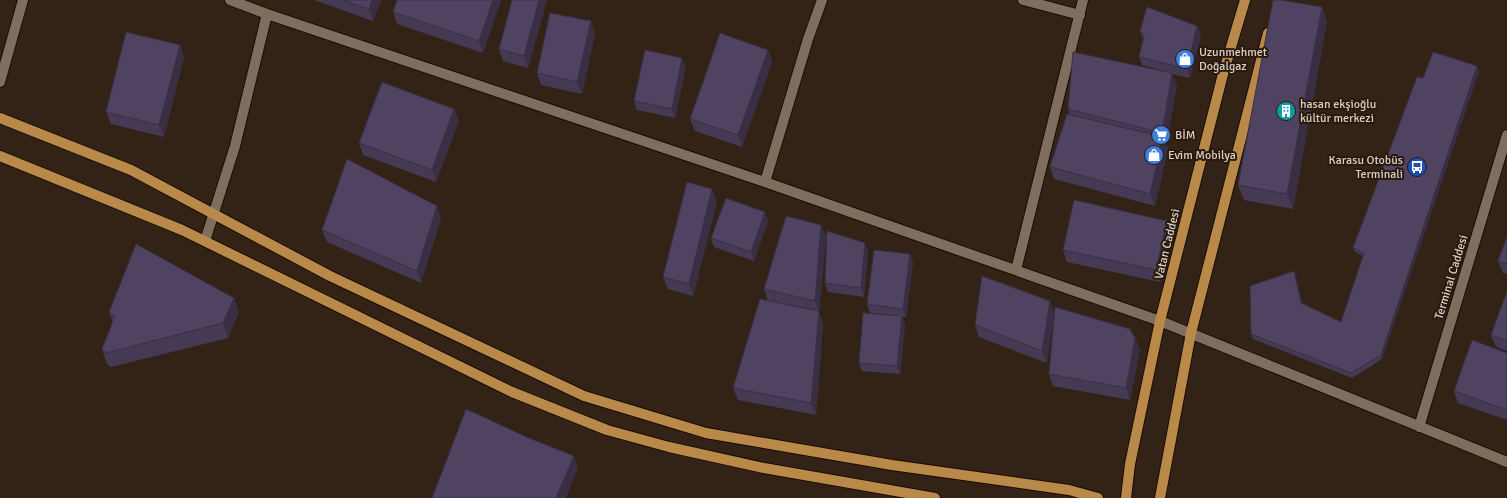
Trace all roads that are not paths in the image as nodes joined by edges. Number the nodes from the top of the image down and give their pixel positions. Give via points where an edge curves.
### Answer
1 (23, 0) edge
2 (230, 0) edge
3 (822, 0) edge
4 (1023, 0) edge
5 (1084, 0) edge
6 (1245, 0) edge
7 (267, 14) junction
8 (1080, 15) junction
9 (1271, 22) edge
10 (0, 82) edge
11 (0, 118) edge
12 (1507, 135) edge
13 (0, 156) edge
14 (766, 182) junction
15 (214, 214) junction
16 (205, 241) junction
17 (1016, 270) junction
18 (1160, 321) junction
19 (1191, 333) junction
20 (1419, 427) junction
21 (1507, 462) edge
22 (935, 498) edge
23 (1098, 498) edge
24 (1126, 498) edge
25 (1160, 498) edge

1 - 10 street
2 - 7 street
3 - 14 street
4 - 8 street
5 - 8 street
6 - 18 main road, Vatan Caddesi via 1222,74
7 - 14 street
7 - 15 street via 235,146
8 - 17 street
9 - 19 main road
11 - 15 main road via 131,170
12 - 20 street, Terminal Caddesi
13 - 16 main road
14 - 17 street
15 - 16 street
15 - 23 main road via 330,276 584,396 706,433 892,465 1070,490
16 - 22 main road via 512,392 607,430 764,468
17 - 18 street
18 - 19 street
18 - 24 main road, Vatan Caddesi via 1130,464
19 - 20 street
19 - 25 main road
20 - 21 street

